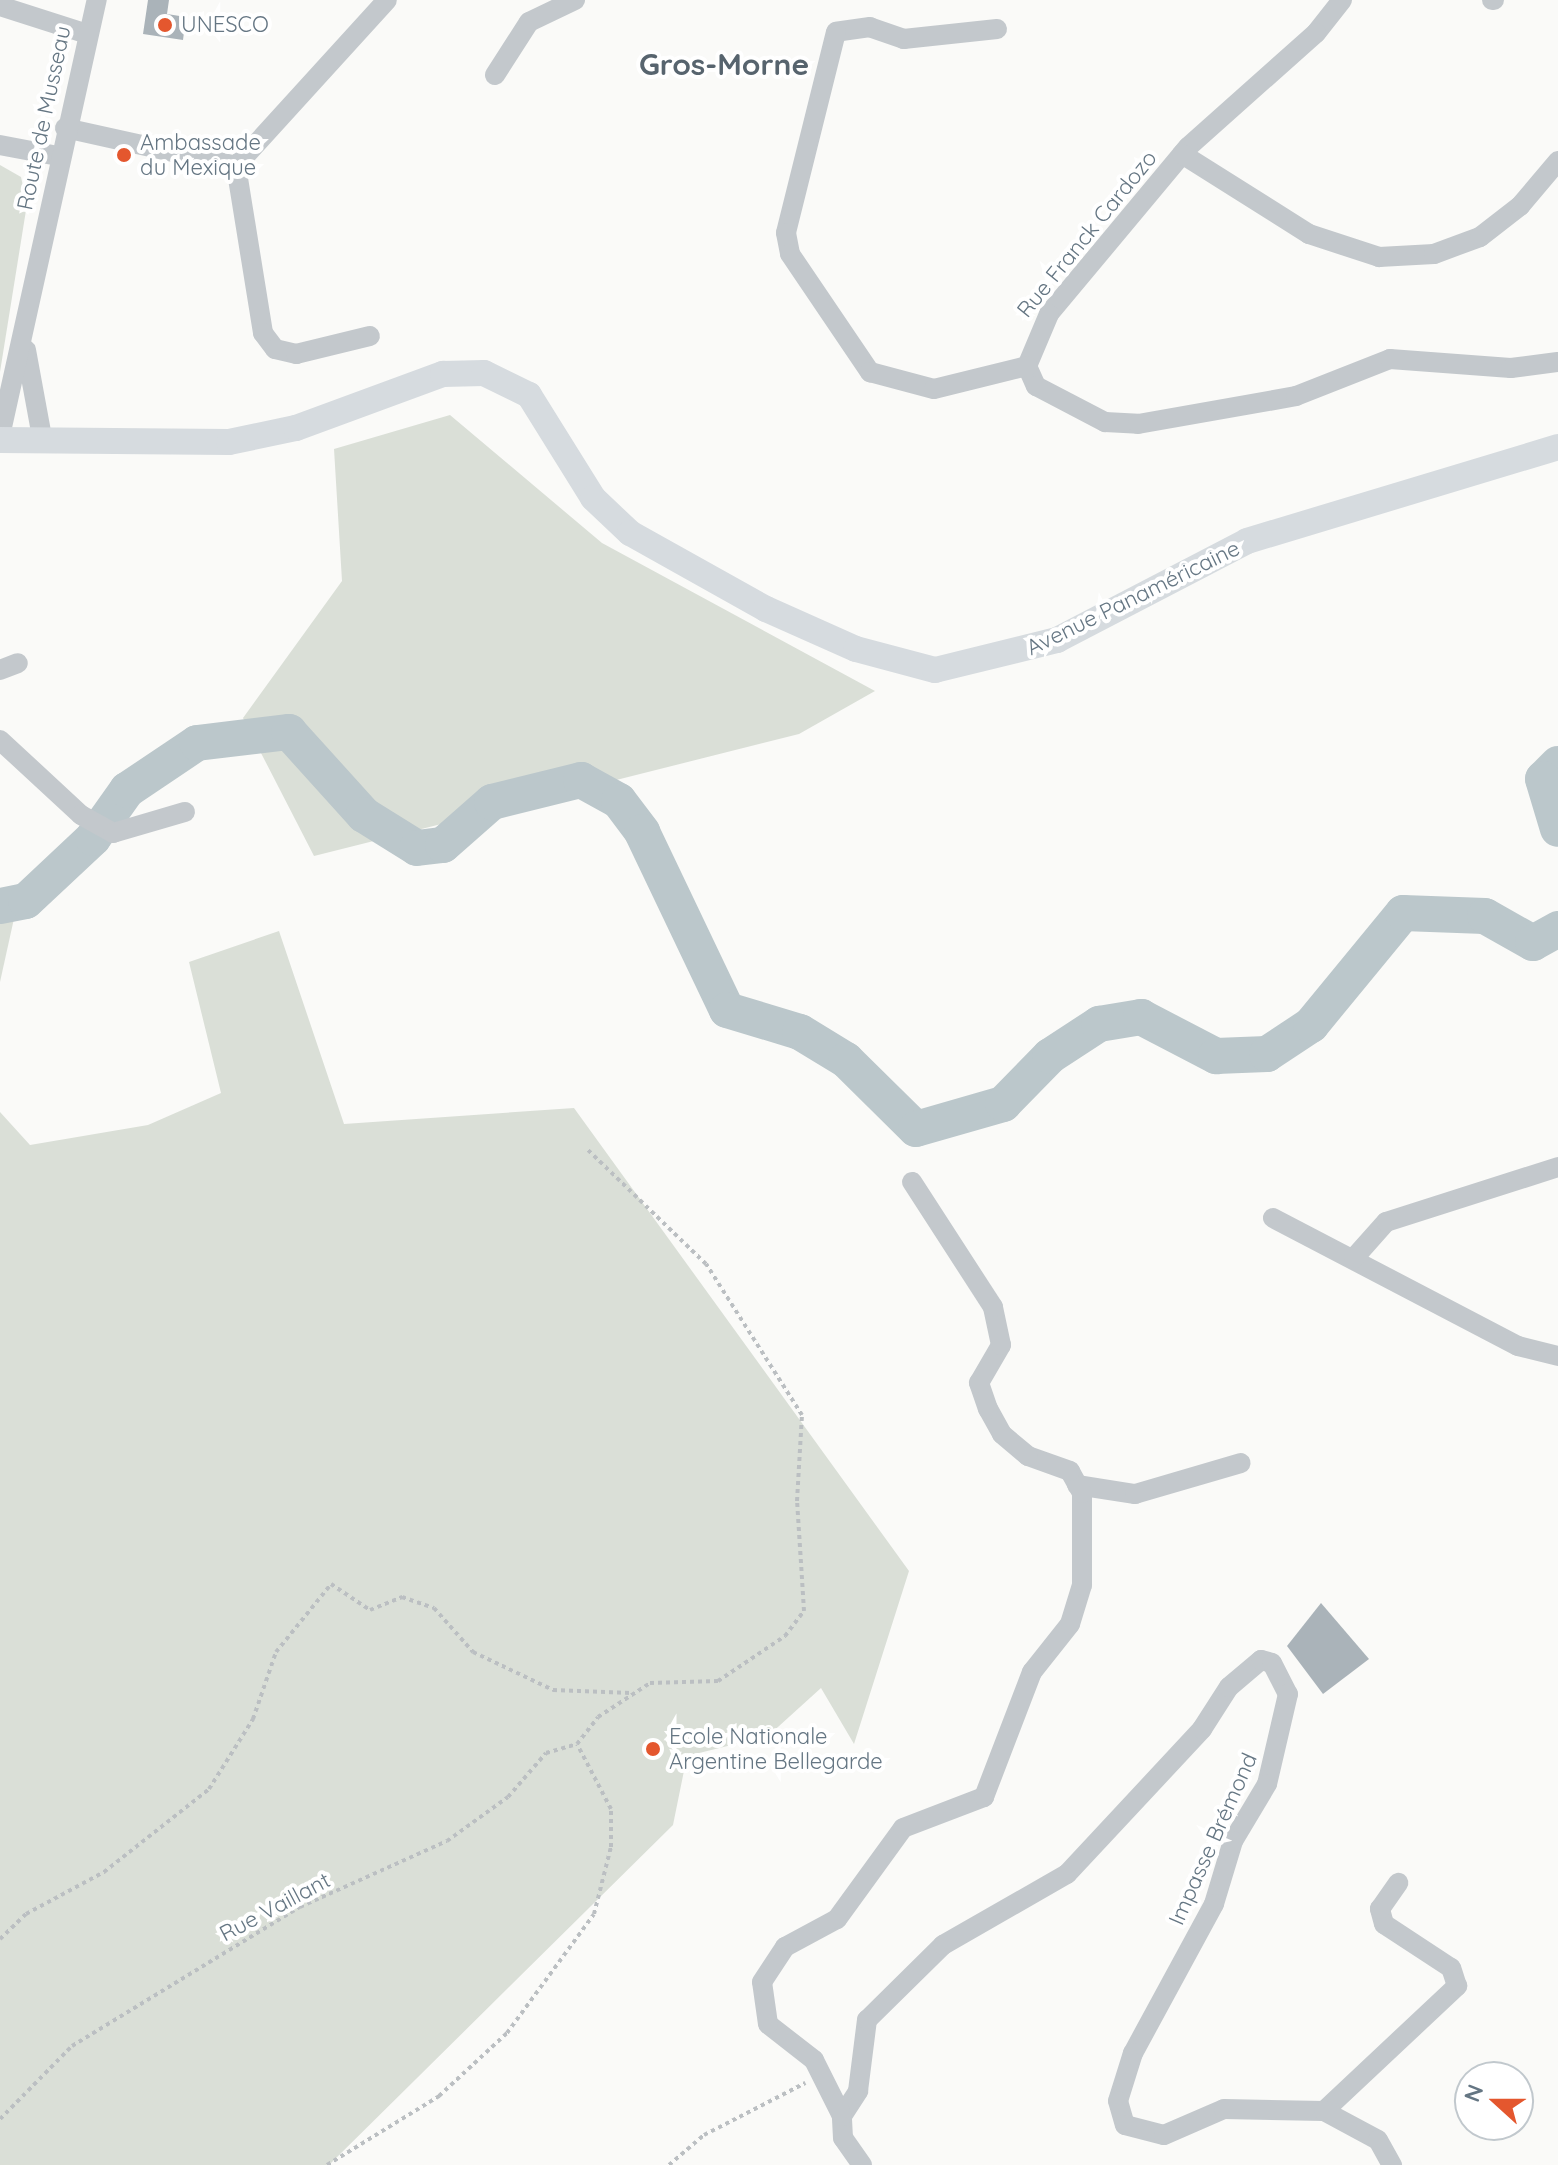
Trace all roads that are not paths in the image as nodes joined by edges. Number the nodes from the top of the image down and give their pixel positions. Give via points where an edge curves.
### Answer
1 (387, 0) edge
2 (575, 0) edge
3 (1342, 0) edge
4 (92, 2) edge
5 (0, 6) edge
6 (997, 29) dead end
7 (87, 34) junction
8 (495, 75) dead end
9 (65, 128) junction
10 (0, 145) edge
11 (1185, 150) junction
12 (58, 156) junction
13 (1558, 161) edge
14 (236, 166) junction
15 (370, 336) dead end
16 (25, 342) junction
17 (1558, 362) edge
18 (1027, 366) junction
19 (42, 437) junction
20 (0, 438) edge
21 (1558, 447) edge
22 (0, 740) edge
23 (185, 812) dead end
24 (1558, 1167) edge
25 (912, 1182) dead end
26 (1273, 1218) dead end
27 (1354, 1258) junction
28 (1558, 1356) edge
29 (1241, 1463) dead end
30 (1077, 1485) junction
31 (1398, 1883) dead end
32 (1324, 2111) junction
33 (842, 2116) junction
34 (862, 2165) edge
35 (1392, 2165) edge

1 - 14 street
2 - 8 street via 529,22
3 - 11 street, Rue Franck Cardozo via 1316,33
4 - 7 street, Route de Musseau
5 - 7 street
6 - 18 street via 904,39 860,26 836,32 786,233 790,254 870,372 934,389
7 - 9 street, Route de Musseau
9 - 12 street, Route de Musseau
9 - 14 street
10 - 12 street
11 - 13 street via 1309,234 1379,257 1434,254 1480,237
11 - 18 street, Rue Franck Cardozo via 1049,314
12 - 16 street, Route de Musseau
14 - 15 street via 263,333 275,349 296,354
16 - 19 street, Route de Musseau
16 - 20 street, Route de Musseau
17 - 18 street via 1511,368 1390,359 1296,396 1138,424 1063,405 1036,386
19 - 20 main road, Avenue Panaméricaine
19 - 21 main road, Avenue Panaméricaine via 229,442 296,428 443,374 484,373 529,395 593,498 630,533 779,614 856,649 935,670 1057,640 1247,541
22 - 23 street via 81,815 113,833
24 - 27 street via 1386,1222
25 - 30 street via 993,1307 1001,1345 979,1383 988,1409 1002,1434 1028,1456 1070,1471
26 - 27 street
27 - 28 street via 1518,1346
29 - 30 street via 1135,1494
30 - 33 street via 1082,1585 1070,1624 1032,1672 984,1797 903,1828 837,1919 785,1947 762,1982 768,2024 814,2060
31 - 32 street via 1380,1909 1384,1924 1451,1968 1457,1986
32 - 33 street, Impasse Brémond via 1224,2109 1164,2135 1125,2125 1118,2101 1133,2053 1214,1904 1233,1841 1267,1784 1288,1694 1272,1663 1261,1660 1229,1687 1202,1729 1067,1874 943,1945 867,2020 858,2091
32 - 35 street, Impasse Brémond via 1378,2140
33 - 34 street via 843,2138

